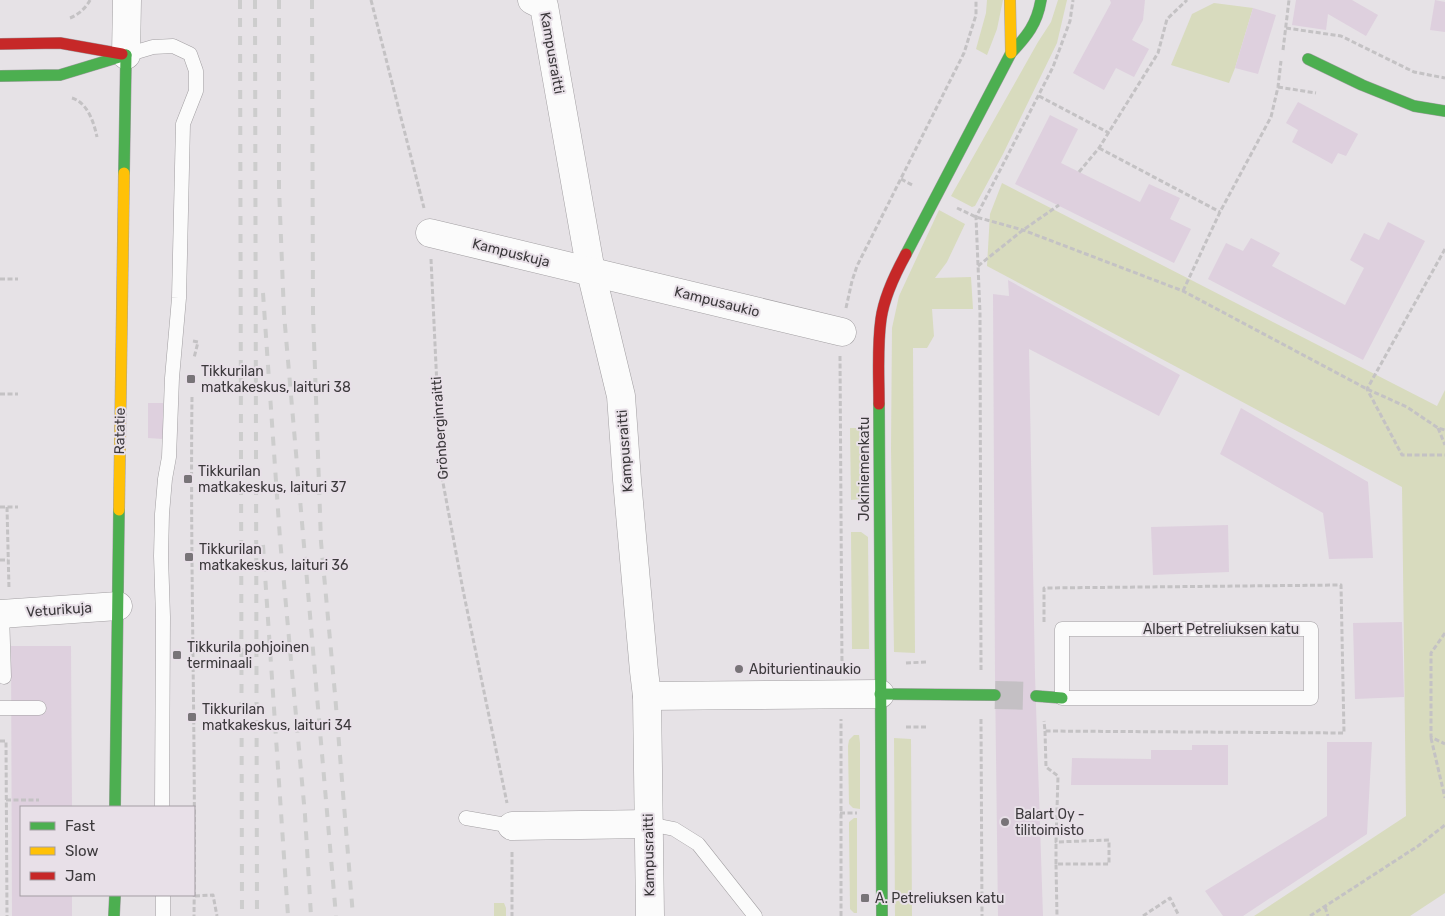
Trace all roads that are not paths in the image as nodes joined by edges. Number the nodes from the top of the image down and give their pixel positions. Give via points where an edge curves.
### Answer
1 (127, 0) edge
2 (532, 0) edge
3 (1010, 0) edge
4 (1041, 0) edge
5 (0, 44) edge
6 (1011, 53) junction
7 (126, 55) junction
8 (1308, 58) dead end
9 (0, 76) edge
10 (1445, 111) edge
11 (430, 233) road end
12 (591, 272) junction
13 (842, 332) dead end
14 (118, 606) junction
15 (4, 608) edge
16 (4, 677) dead end
17 (880, 694) junction
18 (995, 695) tunnel mouth
19 (648, 696) junction
20 (1036, 696) tunnel mouth
21 (1062, 698) junction
22 (0, 708) edge
23 (39, 708) dead end
24 (116, 806) edge
25 (162, 806) edge
26 (466, 818) dead end
27 (649, 824) junction
28 (512, 826) joint
29 (114, 896) edge
30 (163, 896) edge
31 (114, 916) edge
32 (163, 916) edge
33 (650, 916) edge
34 (755, 916) edge
35 (882, 916) edge

1 - 7 street, Ratatie
2 - 12 street, Kampusraitti via 544,6
3 - 6 street, Jokiniemenkatu
4 - 6 street, Jokiniemenkatu via 1034,26
5 - 7 street via 60,43
6 - 17 street, Jokiniemenkatu via 899,267 882,318 879,343
7 - 9 street via 60,75
7 - 14 street, Ratatie
7 - 25 lane via 153,47 173,46 190,54 196,70 196,91 183,124 179,298 170,457 165,479 160,556 163,617
8 - 10 street via 1414,106
11 - 12 street, Kampuskuja
12 - 13 street, Kampusaukio
12 - 19 street, Kampusraitti via 621,396
14 - 15 street, Veturikuja
14 - 24 street, Ratatie
15 - 16 lane
17 - 18 street
17 - 19 street
17 - 35 street, Jokiniemenkatu
19 - 27 street, Kampusraitti
20 - 21 street, Albert Petreliuksen katu
21 - 21 lane, Albert Petreliuksen katu via 1311,698 1311,629 1062,629
22 - 23 lane
26 - 28 lane
27 - 28 street
27 - 33 street, Kampusraitti
27 - 34 lane via 674,829 698,844
29 - 31 street
30 - 32 lane

